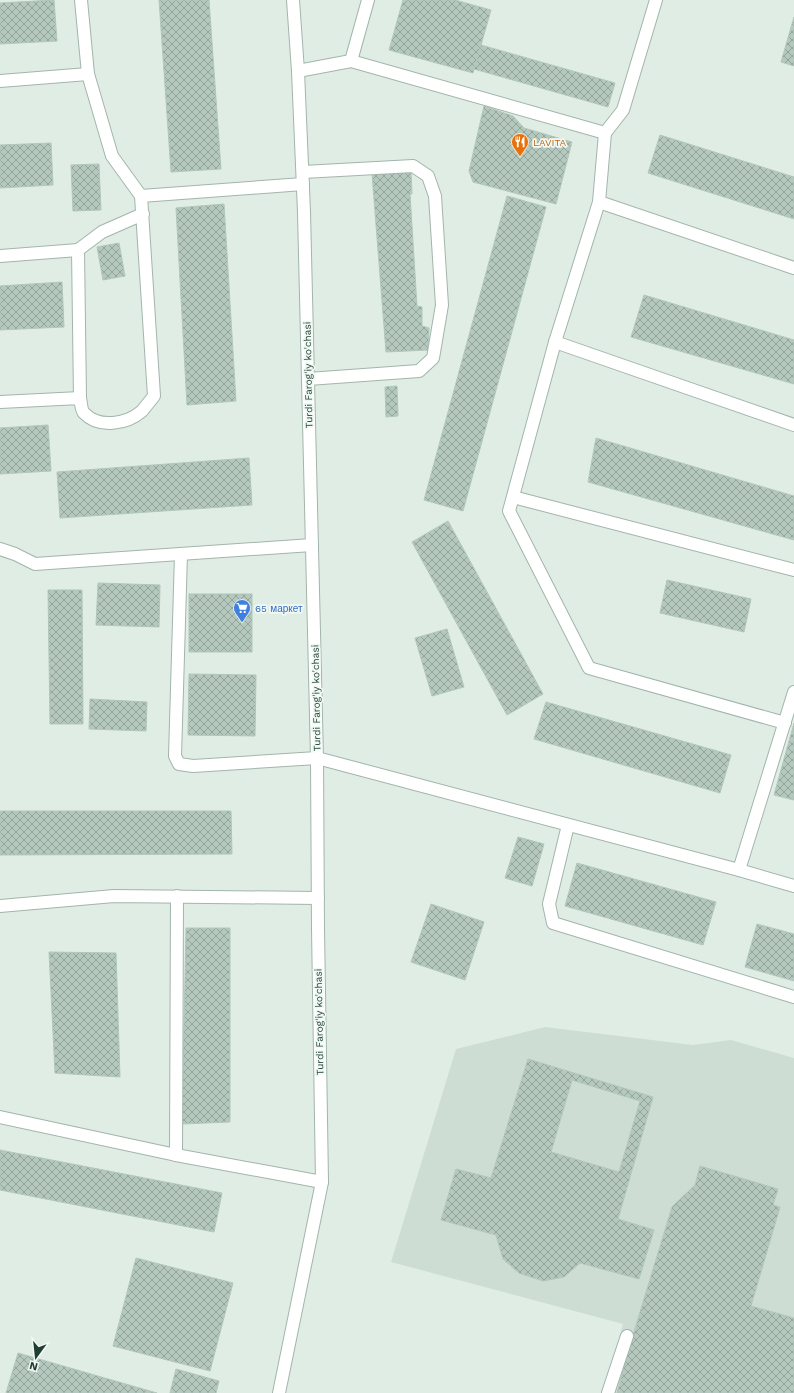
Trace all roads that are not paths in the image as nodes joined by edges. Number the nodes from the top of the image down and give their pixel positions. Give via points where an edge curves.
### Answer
1 (80, 0) edge
2 (293, 0) edge
3 (368, 0) edge
4 (656, 0) edge
5 (351, 61) junction
6 (298, 71) junction
7 (88, 74) junction
8 (0, 81) edge
9 (605, 133) junction
10 (303, 178) junction
11 (142, 196) junction
12 (598, 202) junction
13 (143, 214) junction
14 (78, 250) junction
15 (0, 256) edge
16 (794, 268) edge
17 (555, 342) junction
18 (308, 379) junction
19 (80, 398) junction
20 (0, 402) edge
21 (794, 425) edge
22 (513, 497) junction
23 (312, 544) junction
24 (0, 549) edge
25 (181, 554) junction
26 (794, 570) edge
27 (794, 692) edge
28 (785, 724) junction
29 (317, 758) junction
30 (568, 825) junction
31 (739, 870) junction
32 (794, 886) edge
33 (178, 896) junction
34 (318, 898) junction
35 (0, 906) edge
36 (794, 997) edge
37 (0, 1117) edge
38 (176, 1155) junction
39 (322, 1182) junction
40 (627, 1336) dead end
41 (279, 1393) edge
42 (608, 1393) edge

1 - 7 street
2 - 6 street, Turdi Farog'iy ko'chasi
3 - 5 street
4 - 9 street via 623,110
5 - 6 street
5 - 9 street
6 - 10 street, Turdi Farog'iy ko'chasi
7 - 8 street
7 - 11 street via 112,156
9 - 12 street
10 - 11 street
10 - 18 street, Turdi Farog'iy ko'chasi
10 - 18 street via 413,166 428,176 435,196 442,305 433,358 419,371
11 - 13 street
12 - 16 street
12 - 17 street
13 - 14 street via 102,232
13 - 19 street via 154,396 141,411 123,422 108,423 94,420 83,412
14 - 15 street
14 - 19 street
17 - 21 street
17 - 22 street
18 - 23 street, Turdi Farog'iy ko'chasi
19 - 20 street
22 - 26 street
22 - 28 street via 509,511 589,668
23 - 25 street
23 - 29 street, Turdi Farog'iy ko'chasi
24 - 25 street via 34,564
25 - 29 street via 174,756 179,764 193,766
27 - 28 street
28 - 31 street
29 - 30 street
29 - 34 street, Turdi Farog'iy ko'chasi
30 - 31 street
30 - 36 street via 549,904 553,923
31 - 32 street
33 - 34 street
33 - 35 street via 114,896
33 - 38 street
34 - 39 street, Turdi Farog'iy ko'chasi
37 - 38 street
38 - 39 street
39 - 41 street, Turdi Farog'iy ko'chasi
40 - 42 street

